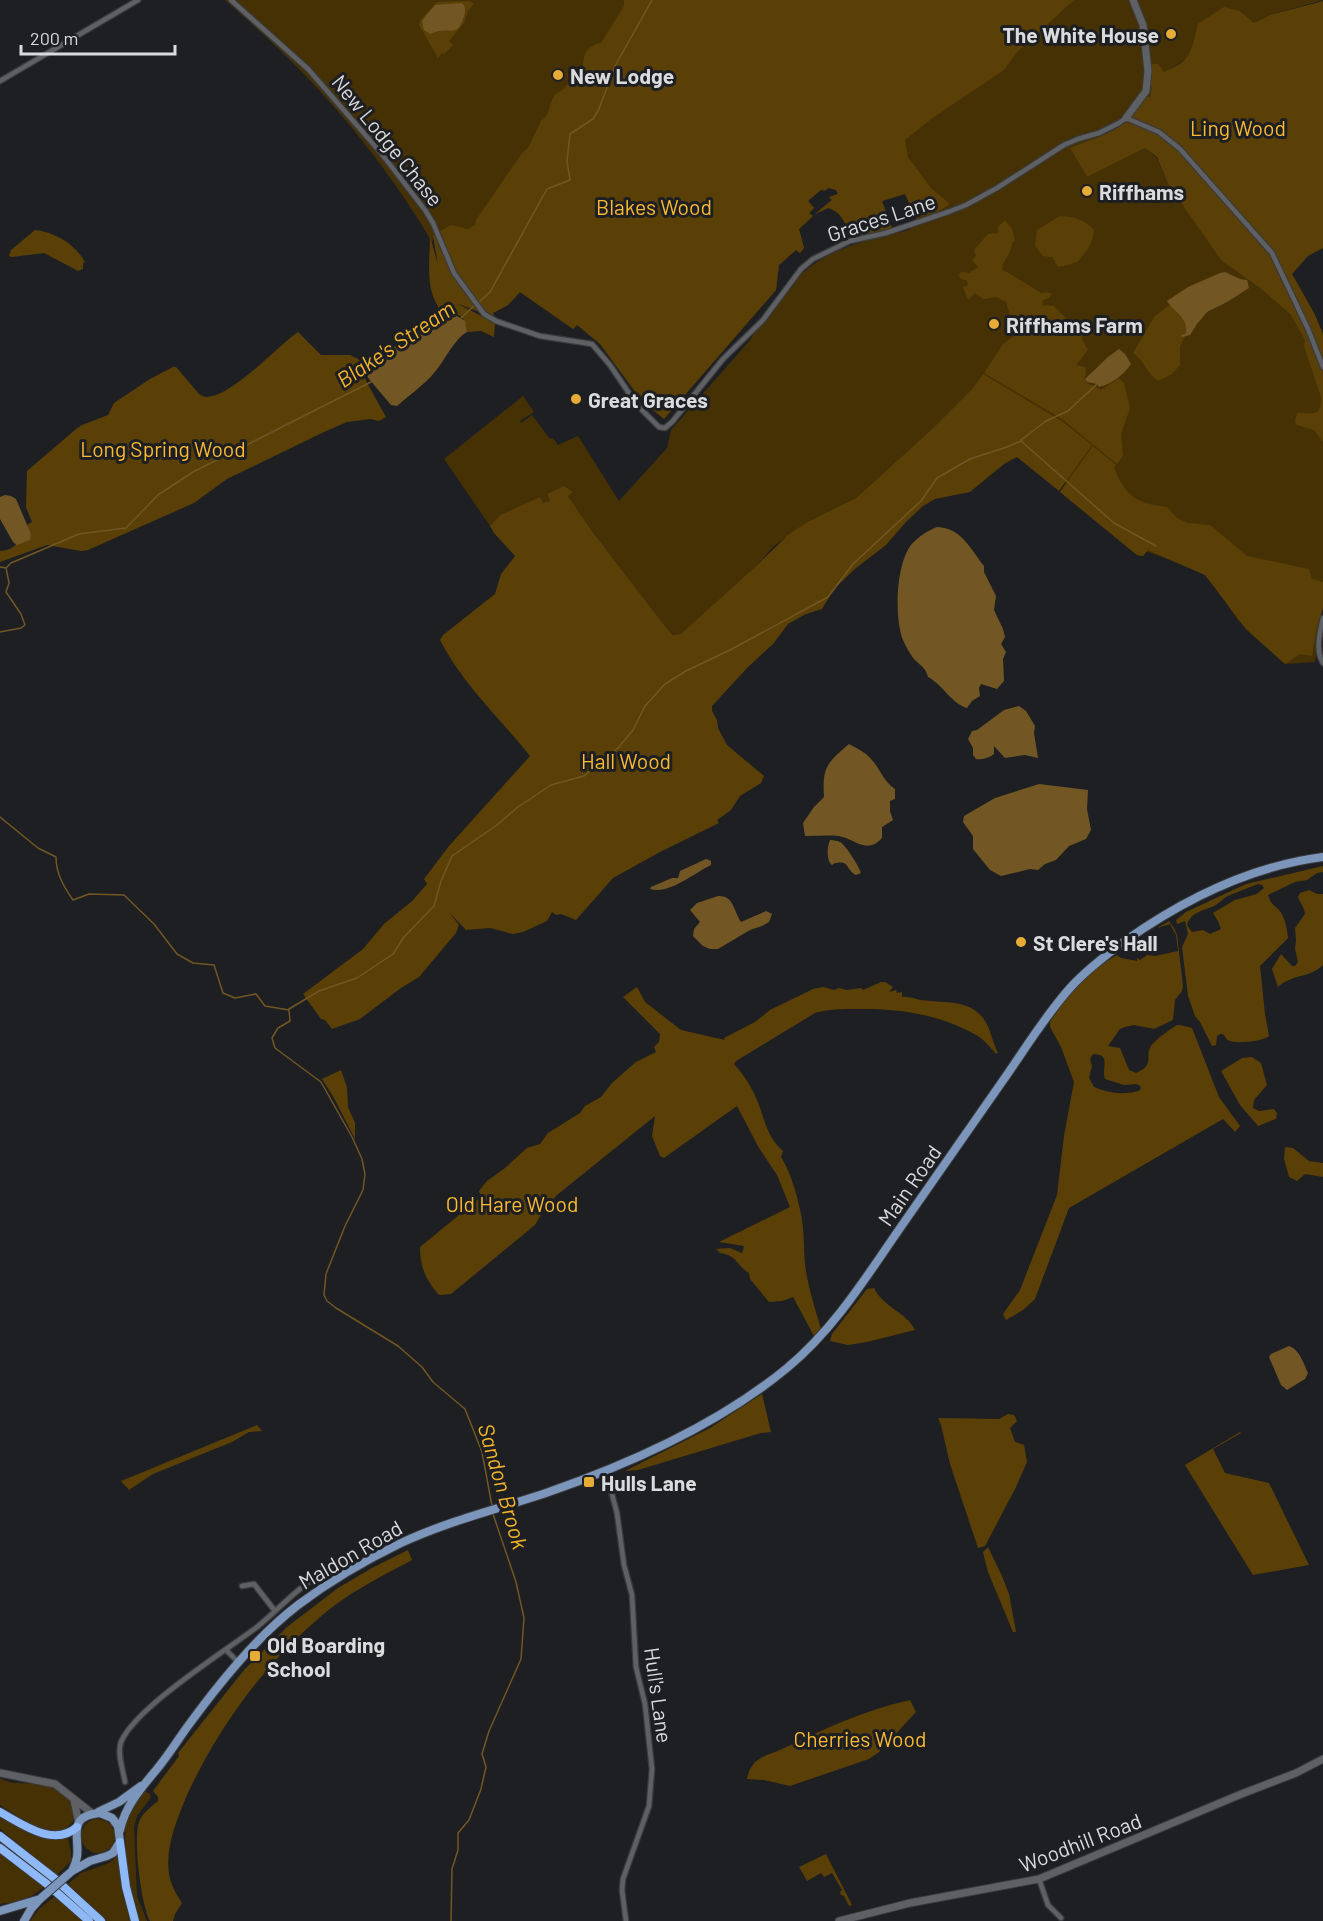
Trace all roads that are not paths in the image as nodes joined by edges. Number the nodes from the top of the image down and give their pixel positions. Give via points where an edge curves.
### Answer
1 (138, 0) edge
2 (231, 0) edge
3 (1133, 0) edge
4 (0, 81) edge
5 (1126, 118) junction
6 (1323, 367) edge
7 (665, 428) joint
8 (1323, 618) edge
9 (1323, 663) edge
10 (1323, 857) edge
11 (606, 1472) junction
12 (499, 1508) joint
13 (356, 1554) dead end
14 (242, 1586) dead end
15 (275, 1611) junction
16 (226, 1650) junction
17 (238, 1663) junction
18 (1323, 1759) edge
19 (0, 1773) edge
20 (125, 1782) dead end
21 (143, 1784) junction
22 (73, 1799) junction
23 (0, 1812) edge
24 (95, 1814) junction
25 (78, 1825) junction
26 (120, 1830) junction
27 (0, 1836) edge
28 (120, 1842) junction
29 (76, 1843) junction
30 (0, 1848) edge
31 (98, 1858) junction
32 (72, 1871) junction
33 (1039, 1879) junction
34 (40, 1899) junction
35 (9, 1908) junction
36 (0, 1911) edge
37 (1061, 1918) dead end
38 (24, 1921) edge
39 (89, 1921) edge
40 (101, 1921) edge
41 (135, 1921) edge
42 (626, 1921) edge
43 (839, 1921) edge

1 - 4 street
2 - 7 street, New Lodge Chase via 308,69 388,161 425,210 454,273 484,314 540,336 592,344 637,405 659,427
3 - 5 street via 1143,25 1148,71 1146,91
5 - 6 street via 1159,132 1180,149 1272,254
5 - 7 street, Graces Lane via 1064,145 966,205 886,233 850,241 813,259 801,269 764,320 723,359
8 - 9 street via 1318,642
10 - 11 main road, Main Road via 1277,866 1192,899 1108,954 1056,1005 848,1305 818,1338 750,1396
11 - 12 main road, Main Road
11 - 42 street, Hull's Lane via 632,1595 636,1667 645,1704 652,1769 649,1806 623,1879
12 - 17 main road, Maldon Road via 402,1542 351,1570 299,1605
13 - 15 street, Maldon Road via 317,1576
14 - 15 street via 254,1584
15 - 16 street, Maldon Road
16 - 17 street
16 - 20 street, Maldon Road via 131,1726 119,1747
17 - 21 main road, Maldon Road
18 - 33 street, Woodhill Road
19 - 22 street via 55,1784
21 - 24 main road, Maldon Road
21 - 26 main road, Maldon Road via 122,1819
22 - 24 street
22 - 25 street
23 - 25 highway via 48,1834 66,1834
24 - 25 main road
24 - 26 main road via 112,1818
25 - 29 main road
26 - 28 main road
27 - 40 highway
28 - 31 main road via 113,1853
28 - 41 highway
29 - 31 main road via 86,1855
29 - 32 main road
30 - 39 highway
31 - 32 main road
32 - 34 main road, bridge
33 - 37 street via 1048,1905
33 - 43 street, Woodhill Road via 910,1903
34 - 35 main road
34 - 38 main road
35 - 36 main road
35 - 38 main road

